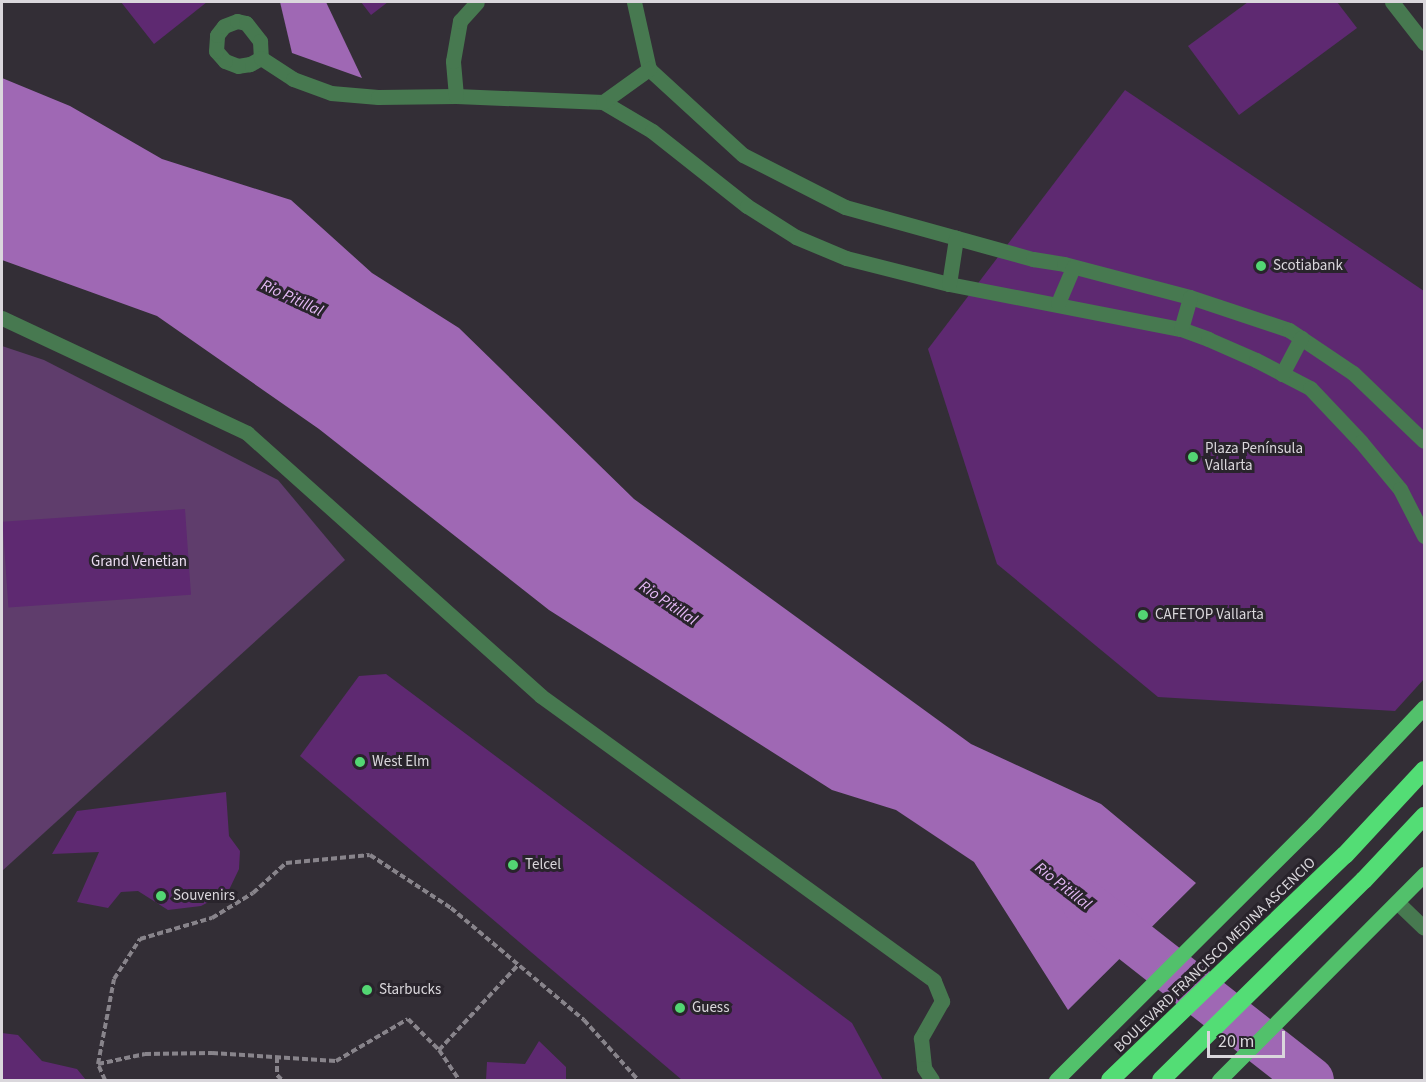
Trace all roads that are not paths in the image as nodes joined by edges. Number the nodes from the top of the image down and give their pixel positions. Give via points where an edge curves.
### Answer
1 (477, 2) edge
2 (634, 2) edge
3 (1392, 2) edge
4 (1425, 43) edge
5 (261, 58) dead end
6 (649, 69) junction
7 (456, 96) junction
8 (603, 102) junction
9 (956, 238) junction
10 (1073, 267) junction
11 (949, 284) junction
12 (1190, 297) junction
13 (1058, 303) junction
14 (2, 318) edge
15 (1181, 329) junction
16 (1301, 338) junction
17 (1282, 374) junction
18 (1425, 441) edge
19 (1424, 529) edge
20 (1425, 707) edge
21 (1425, 770) edge
22 (1425, 816) edge
23 (1425, 874) edge
24 (1393, 906) junction
25 (1425, 928) edge
26 (932, 1080) edge
27 (1056, 1080) edge
28 (1110, 1080) edge
29 (1161, 1080) edge
30 (1219, 1080) edge

1 - 7 street via 460,21 453,61
2 - 6 street
3 - 4 street
5 - 7 street via 293,79 331,93
6 - 8 street
6 - 9 street via 743,154 845,207
7 - 8 street
8 - 11 street via 652,131 747,206 796,237 846,258
9 - 10 street
9 - 11 street
10 - 12 street
10 - 13 street
11 - 13 street
12 - 15 street
12 - 16 street via 1289,330
13 - 15 street
14 - 26 street via 247,433 541,696 934,981 942,1001 921,1038 924,1068
15 - 17 street
16 - 17 street
16 - 18 street via 1353,373
17 - 19 street via 1310,388 1361,442 1400,489
20 - 27 main road
21 - 28 highway, BOULEVARD FRANCISCO MEDINA ASCENCIO via 1345,855
22 - 29 highway
23 - 24 main road
24 - 25 street
24 - 30 main road

